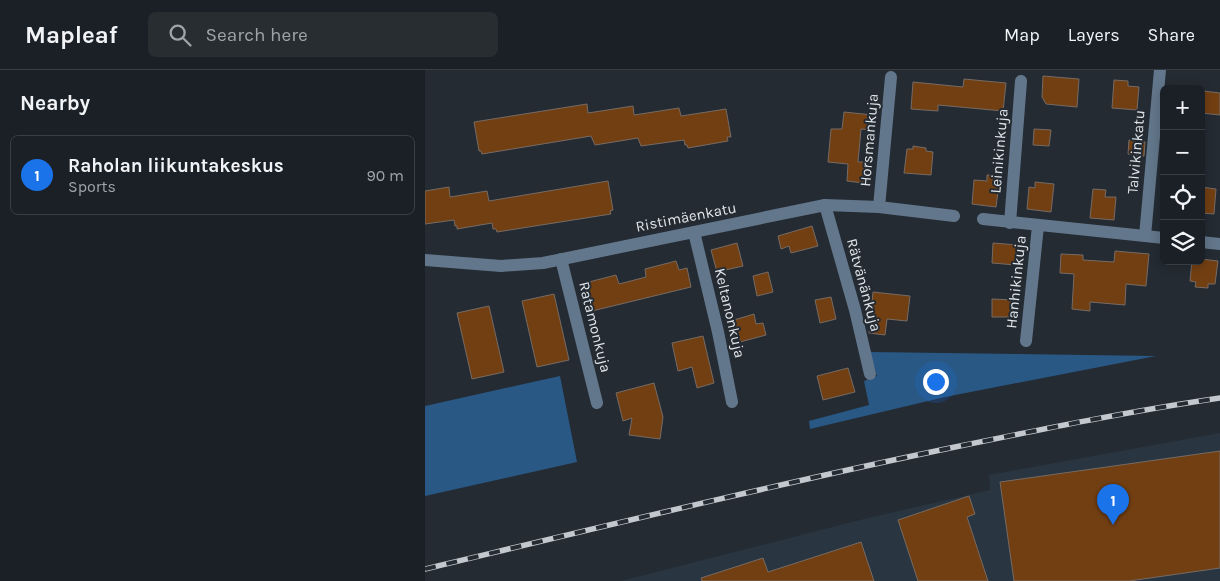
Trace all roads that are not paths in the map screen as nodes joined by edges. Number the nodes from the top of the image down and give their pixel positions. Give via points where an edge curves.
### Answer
1 (1160, 70) edge
2 (891, 77) dead end
3 (1021, 81) dead end
4 (825, 205) junction
5 (879, 207) junction
6 (954, 216) dead end
7 (983, 219) dead end
8 (1010, 223) junction
9 (1038, 226) junction
10 (694, 232) junction
11 (1145, 236) junction
12 (1160, 238) edge
13 (1205, 242) edge
14 (1220, 244) edge
15 (561, 259) junction
16 (425, 260) edge
17 (1026, 341) dead end
18 (870, 374) dead end
19 (732, 402) dead end
20 (597, 403) dead end

1 - 11 street, Talvikinkatu
2 - 5 street, Horsmankuja
3 - 8 street, Leinikinkuja
4 - 5 street, Ristimäenkatu
4 - 10 street, Ristimäenkatu
4 - 18 street, Rätvänänkuja
5 - 6 street, Ristimäenkatu
7 - 8 street
8 - 9 street
9 - 11 street
9 - 17 street, Hanhikinkuja
10 - 15 street, Ristimäenkatu
10 - 19 street, Keltanonkuja
11 - 12 street
13 - 14 street
15 - 16 street, Ristimäenkatu via 501,266
15 - 20 street, Ratamonkuja

